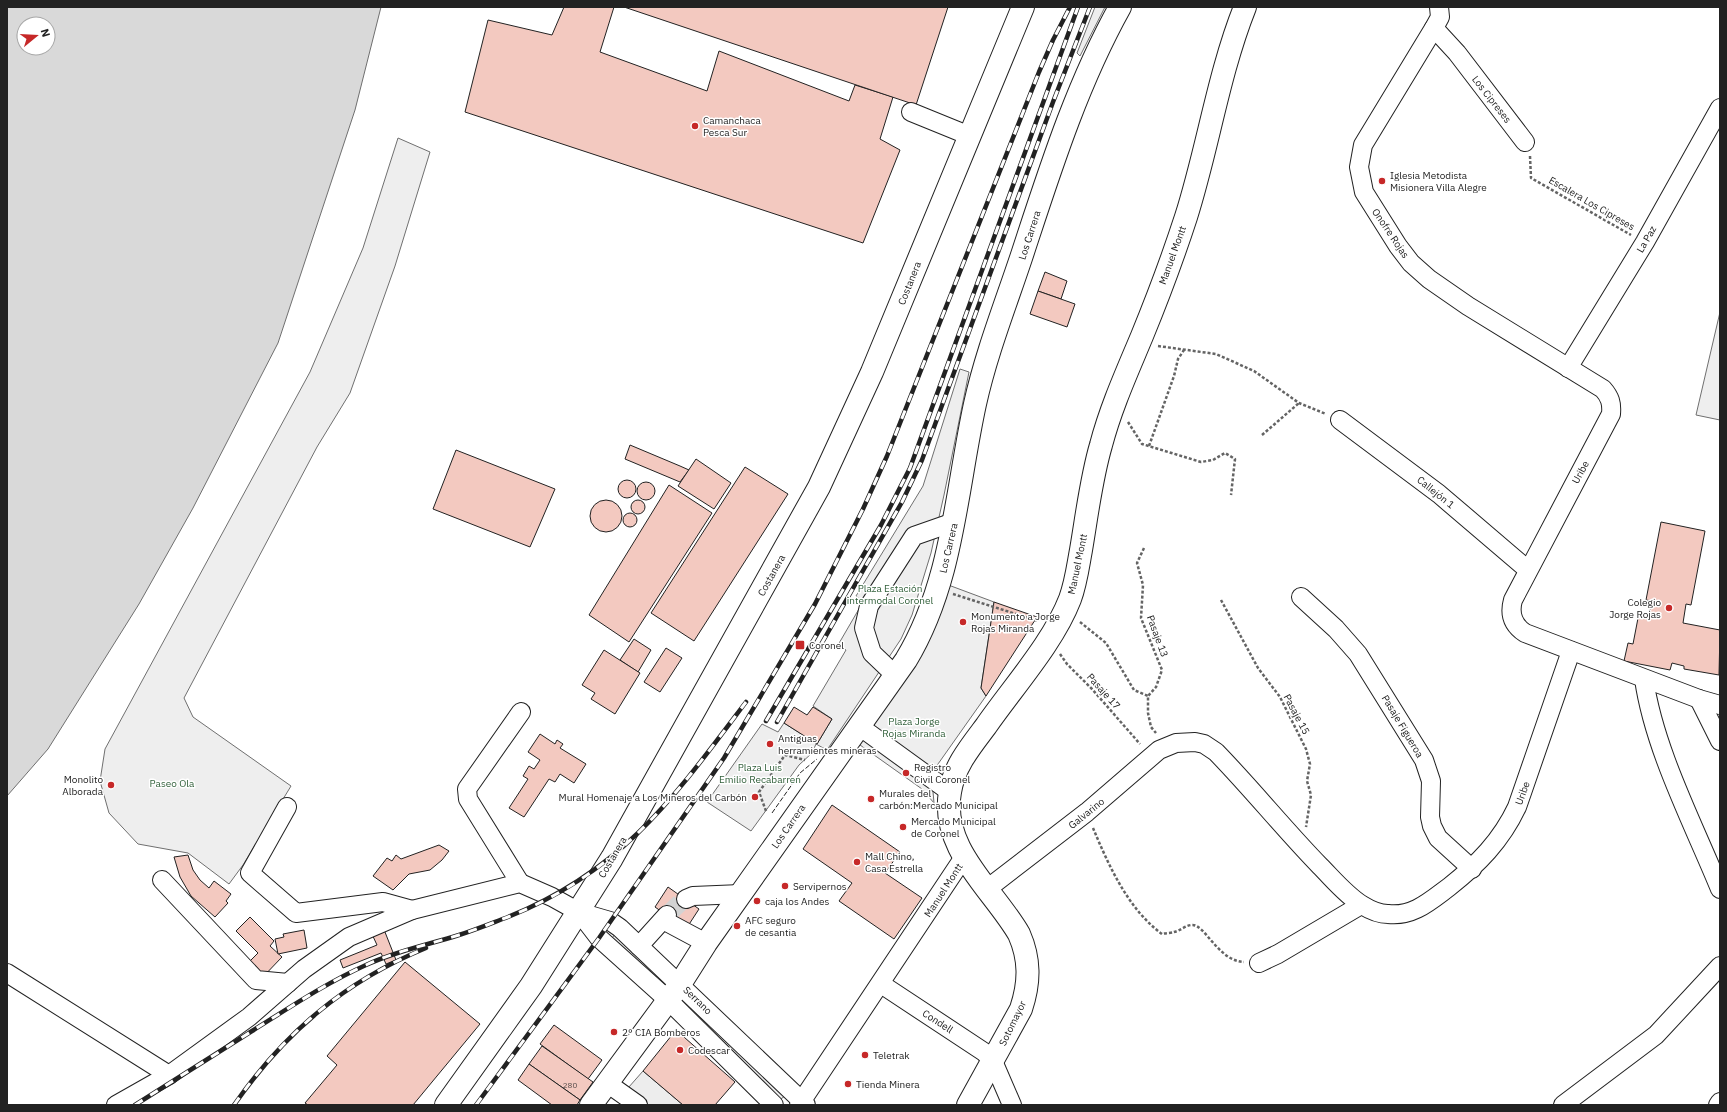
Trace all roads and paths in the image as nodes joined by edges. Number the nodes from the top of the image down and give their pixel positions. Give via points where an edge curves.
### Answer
1 (1023, 7) edge
2 (1120, 7) edge
3 (1245, 7) edge
4 (1439, 7) edge
5 (1434, 28) junction
6 (1720, 108) edge
7 (911, 112) dead end
8 (970, 136) junction
9 (1525, 142) joint
10 (1645, 242) junction
11 (1156, 346) dead end
12 (1184, 350) junction
13 (1568, 368) junction
14 (1611, 401) joint
15 (1299, 402) junction
16 (1340, 420) joint
17 (1262, 435) dead end
18 (1142, 444) dead end
19 (1149, 446) junction
20 (1231, 495) dead end
21 (954, 522) junction
22 (1144, 548) dead end
23 (1528, 570) junction
24 (938, 589) junction
25 (1301, 597) dead end
26 (1221, 600) dead end
27 (1076, 619) dead end
28 (1056, 627) junction
29 (1056, 648) dead end
30 (1571, 651) junction
31 (895, 676) junction
32 (1644, 679) junction
33 (1148, 696) junction
34 (1698, 699) junction
35 (1720, 705) edge
36 (521, 712) dead end
37 (859, 726) junction
38 (1720, 741) edge
39 (1185, 742) joint
40 (1167, 745) junction
41 (1144, 749) dead end
42 (805, 760) dead end
43 (950, 792) junction
44 (287, 807) dead end
45 (766, 811) dead end
46 (1087, 812) junction
47 (1302, 848) junction
48 (964, 857) junction
49 (1472, 869) junction
50 (162, 880) dead end
51 (520, 883) junction
52 (988, 889) junction
53 (1720, 889) edge
54 (741, 894) junction
55 (686, 899) tunnel mouth
56 (1361, 905) junction
57 (412, 910) junction
58 (579, 912) junction
59 (706, 944) junction
60 (639, 946) junction
61 (1259, 963) joint
62 (1720, 966) edge
63 (7, 973) edge
64 (288, 983) junction
65 (881, 984) junction
66 (674, 992) junction
67 (993, 1061) junction
68 (169, 1075) junction
69 (607, 1083) junction
70 (1720, 1102) edge
71 (802, 1104) edge
72 (116, 1105) edge
73 (446, 1105) edge
74 (592, 1105) edge
75 (638, 1105) edge
76 (774, 1105) edge
77 (968, 1105) edge
78 (1012, 1105) edge
79 (1563, 1105) edge
80 (1718, 1105) edge

1 - 8 main road, Costanera
2 - 21 main road, Los Carrera via 1070,114 985,365 972,417
3 - 28 main road, Manuel Montt via 1224,73 1186,215 1103,437 1096,460 1074,584 1067,606
4 - 5 street, Onofre Rojas via 1440,17
5 - 9 street, Los Cipreses
5 - 13 street, Onofre Rojas via 1364,145 1359,167 1364,192 1398,246 1411,263 1429,279
6 - 10 street, La Paz
7 - 8 street
8 - 58 main road, Costanera via 836,454 742,627
9 - 10 path, Escalera Los Cipreses via 1530,156 1531,178
10 - 13 street, La Paz
11 - 12 path
12 - 15 path via 1216,354 1254,371
12 - 19 path via 1178,359
13 - 14 street, Onofre Rojas via 1603,389
14 - 23 street, Uribe via 1611,414
15 - 16 path
15 - 17 path
16 - 23 street, Callejón 1 via 1439,494
18 - 19 path
19 - 20 path via 1201,462 1225,454 1235,459
21 - 24 main road, Los Carrera
21 - 31 street via 914,536 869,606 864,628 872,653
22 - 33 path, Pasaje 13 via 1137,564 1143,585 1141,618 1162,670 1156,686
23 - 30 street, Uribe via 1511,606 1515,625 1525,633
24 - 28 path
24 - 31 main road, Los Carrera via 920,636
25 - 49 street, Pasaje Figueroa via 1336,629 1369,669 1428,767 1431,786 1430,817 1438,838
26 - 47 path, Pasaje 15 via 1258,668 1280,697 1306,749 1310,764 1307,781 1310,795
27 - 33 path via 1106,643 1134,690
28 - 43 main road, Manuel Montt via 963,758 957,768
29 - 41 path, Pasaje 17 via 1067,664
30 - 32 street
30 - 49 street, Uribe via 1514,813 1498,842
31 - 37 main road, Los Carrera
32 - 34 street
32 - 53 street via 1650,714 1666,760
33 - 40 path via 1151,727
34 - 35 street
34 - 38 street
36 - 51 street via 467,789 468,799
37 - 43 street
37 - 54 main road, Los Carrera
39 - 40 street, Galvarino
39 - 47 street, Uribe via 1204,744 1216,752
40 - 46 street, Galvarino
42 - 45 path via 785,755 759,792
43 - 48 main road, Manuel Montt via 951,828
44 - 57 street via 250,873 296,913 383,902
46 - 52 street, Galvarino
46 - 61 path via 1108,864 1149,924 1162,934 1174,932 1191,924 1198,926 1223,955 1237,962
47 - 56 street, Uribe
48 - 52 main road, Sotomayor
48 - 65 street, Manuel Montt
49 - 56 street, Uribe via 1432,900 1405,914 1386,914
50 - 64 street via 256,980
51 - 57 street
51 - 58 street, Serrano
52 - 67 main road, Sotomayor via 1019,934 1028,967 1021,1008
54 - 55 street via 693,896
54 - 59 main road, Los Carrera
56 - 61 street
57 - 64 street via 349,938
58 - 60 street, Serrano via 610,921
58 - 66 street, Serrano via 599,938
58 - 73 main road, Costanera via 499,1033
59 - 60 street via 665,917
59 - 66 main road, Los Carrera
60 - 66 street, Serrano
62 - 79 street via 1656,1036
63 - 68 street
64 - 68 street via 249,1017
65 - 67 street, Condell via 978,1046
65 - 71 street, Manuel Montt
66 - 69 main road, Los Carrera
66 - 71 street, Serrano
66 - 76 street, Serrano
67 - 77 main road, Sotomayor
67 - 78 street
68 - 72 street
69 - 74 main road, Los Carrera
69 - 75 street
70 - 80 street

